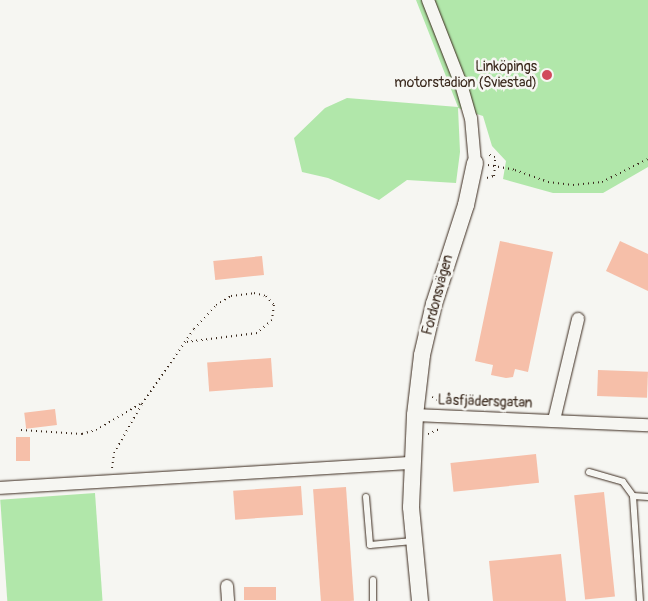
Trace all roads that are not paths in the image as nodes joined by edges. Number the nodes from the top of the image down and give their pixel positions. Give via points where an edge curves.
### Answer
1 (428, 0) edge
2 (480, 156) joint
3 (578, 319) dead end
4 (415, 415) junction
5 (554, 420) junction
6 (648, 425) edge
7 (412, 463) junction
8 (589, 472) dead end
9 (0, 488) edge
10 (633, 496) junction
11 (366, 497) dead end
12 (648, 497) edge
13 (414, 541) junction
14 (373, 580) dead end
15 (227, 586) dead end
16 (228, 601) edge
17 (373, 601) edge
18 (420, 601) edge
19 (640, 601) edge

1 - 2 street, Fordonsvägen via 461,84
2 - 4 street, Fordonsvägen via 434,304 422,355
3 - 5 street
4 - 5 street, Låsfjädersgatan
4 - 7 street, Fordonsvägen
5 - 6 street, Låsfjädersgatan
7 - 9 street
7 - 13 street, Fordonsvägen
8 - 10 lane via 623,482
10 - 12 lane
10 - 19 lane
11 - 13 lane via 370,545
13 - 18 street, Fordonsvägen
14 - 17 lane
15 - 16 street

